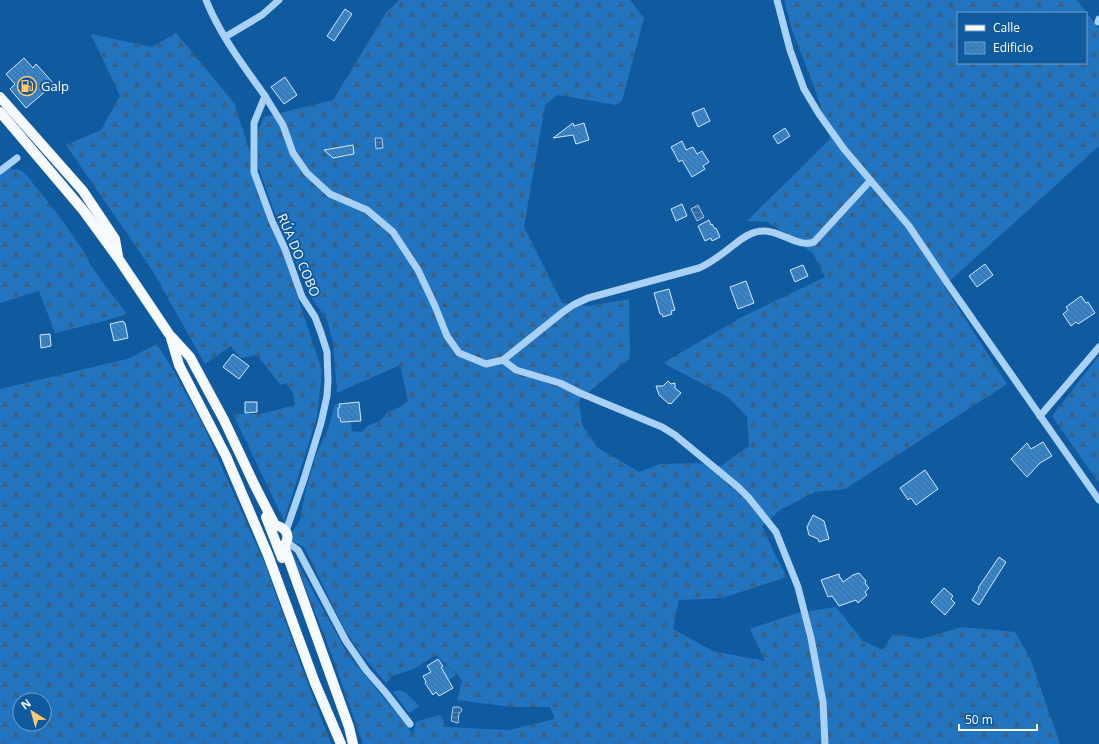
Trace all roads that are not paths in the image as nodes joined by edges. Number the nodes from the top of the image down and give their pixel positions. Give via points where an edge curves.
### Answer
1 (206, 0) edge
2 (279, 0) edge
3 (777, 0) edge
4 (225, 37) junction
5 (265, 96) junction
6 (0, 97) edge
7 (0, 112) edge
8 (17, 158) dead end
9 (0, 171) edge
10 (870, 181) junction
11 (118, 258) junction
12 (170, 334) junction
13 (1099, 347) edge
14 (503, 360) junction
15 (1040, 416) junction
16 (254, 484) junction
17 (1099, 500) edge
18 (286, 531) junction
19 (276, 549) junction
20 (410, 724) dead end
21 (341, 744) edge
22 (350, 744) edge
23 (353, 744) edge
24 (825, 744) edge

1 - 4 street
2 - 4 street via 262,15
3 - 10 street via 790,50 804,89 844,149
4 - 5 street
5 - 14 street via 307,173 330,194 367,210 393,232 418,270 447,336 459,353 486,364
5 - 18 street, RÚA DO COBO via 254,123 254,172 302,297 315,317 327,352 327,396 321,423
6 - 11 main road via 83,191 115,239
7 - 11 main road via 83,210
8 - 9 street
10 - 14 street via 814,242 801,243 775,232 756,231 700,268 588,298 573,305
10 - 15 street via 909,226
11 - 12 main road
12 - 16 main road via 190,358 224,420
12 - 19 main road via 179,365 226,456 242,478
13 - 15 street
14 - 24 street via 516,370 560,383 662,427 749,498 776,532 798,587 823,702
15 - 17 street
16 - 18 main road via 275,525 282,526
16 - 19 main road
18 - 19 main road
19 - 20 street via 298,550 346,641
19 - 21 main road via 287,588 290,612
19 - 22 main road
19 - 23 main road via 284,546

